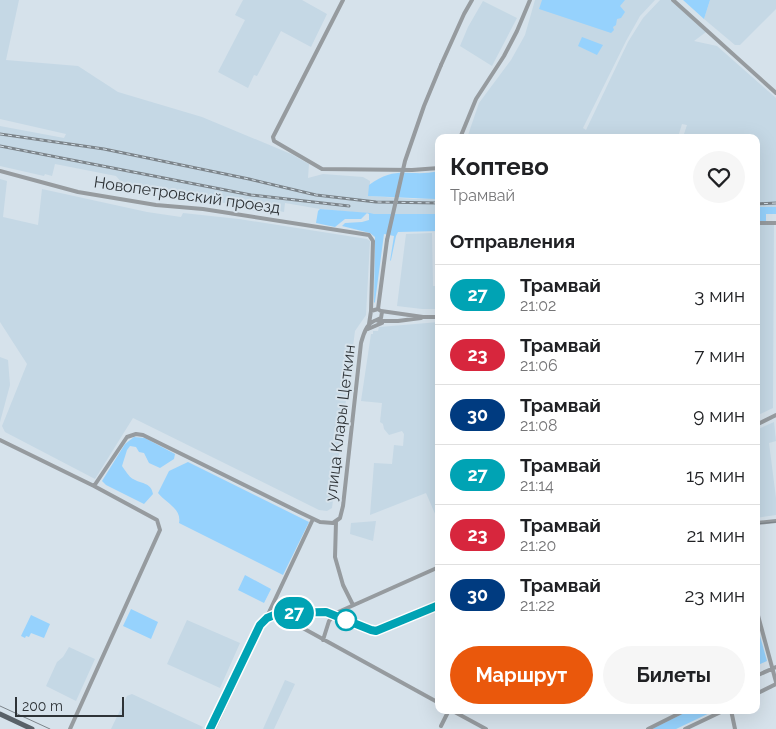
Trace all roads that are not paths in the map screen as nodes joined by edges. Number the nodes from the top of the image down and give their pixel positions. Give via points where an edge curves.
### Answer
1 (343, 0) edge
2 (472, 0) edge
3 (530, 0) edge
4 (673, 0) edge
5 (776, 93) edge
6 (462, 134) edge
7 (435, 168) edge
8 (0, 171) edge
9 (760, 223) edge
10 (776, 223) edge
11 (371, 237) joint
12 (379, 310) junction
13 (371, 311) junction
14 (371, 317) junction
15 (423, 317) junction
16 (435, 317) edge
17 (376, 320) junction
18 (385, 322) junction
19 (368, 326) junction
20 (365, 332) junction
21 (776, 415) edge
22 (760, 422) edge
23 (0, 440) edge
24 (94, 486) junction
25 (313, 519) junction
26 (776, 521) edge
27 (336, 522) junction
28 (760, 523) edge
29 (435, 570) edge
30 (435, 604) edge
31 (353, 605) junction
32 (270, 610) junction
33 (335, 614) junction
34 (760, 621) edge
35 (323, 640) junction
36 (774, 668) edge
37 (760, 674) edge
38 (776, 683) edge
39 (760, 692) edge
40 (435, 701) edge
41 (0, 714) edge
42 (448, 714) edge
43 (458, 714) edge
44 (678, 714) edge
45 (717, 714) edge
46 (732, 714) edge
47 (441, 726) dead end
48 (32, 729) edge
49 (70, 729) edge
50 (214, 729) edge
51 (486, 729) edge
52 (648, 729) edge
53 (685, 729) edge
54 (735, 729) edge

1 - 7 street via 273,137 274,141 322,169
2 - 12 street, bridge via 441,65 405,161 387,240
3 - 6 street via 504,56 476,98
4 - 5 street
8 - 11 street, Новопетровский проезд via 78,192
9 - 10 street
11 - 13 street, улица Клары Цеткин
12 - 13 street
12 - 15 street
12 - 17 street via 382,318
13 - 14 street, улица Клары Цеткин
14 - 17 street
14 - 19 street, улица Клары Цеткин
15 - 16 street
15 - 18 street
17 - 18 street
17 - 19 street, улица Клары Цеткин
18 - 20 street
19 - 20 street, улица Клары Цеткин
20 - 27 street, улица Клары Цеткин via 343,506
21 - 22 street
23 - 24 street
24 - 25 street via 127,438 143,435
24 - 49 street via 157,520 160,530
25 - 27 street, улица Клары Цеткин
25 - 32 street, улица Клары Цеткин
26 - 28 street
27 - 31 street, улица Клары Цеткин via 335,557
29 - 31 street
30 - 33 street via 378,629
31 - 33 street
32 - 35 street
32 - 50 street, улица Клары Цеткин
33 - 35 street via 329,621
34 - 36 street
35 - 40 street
36 - 37 street
36 - 38 street
38 - 39 street
41 - 48 main road
42 - 47 street
43 - 51 street
44 - 52 street
45 - 53 street
46 - 54 street

